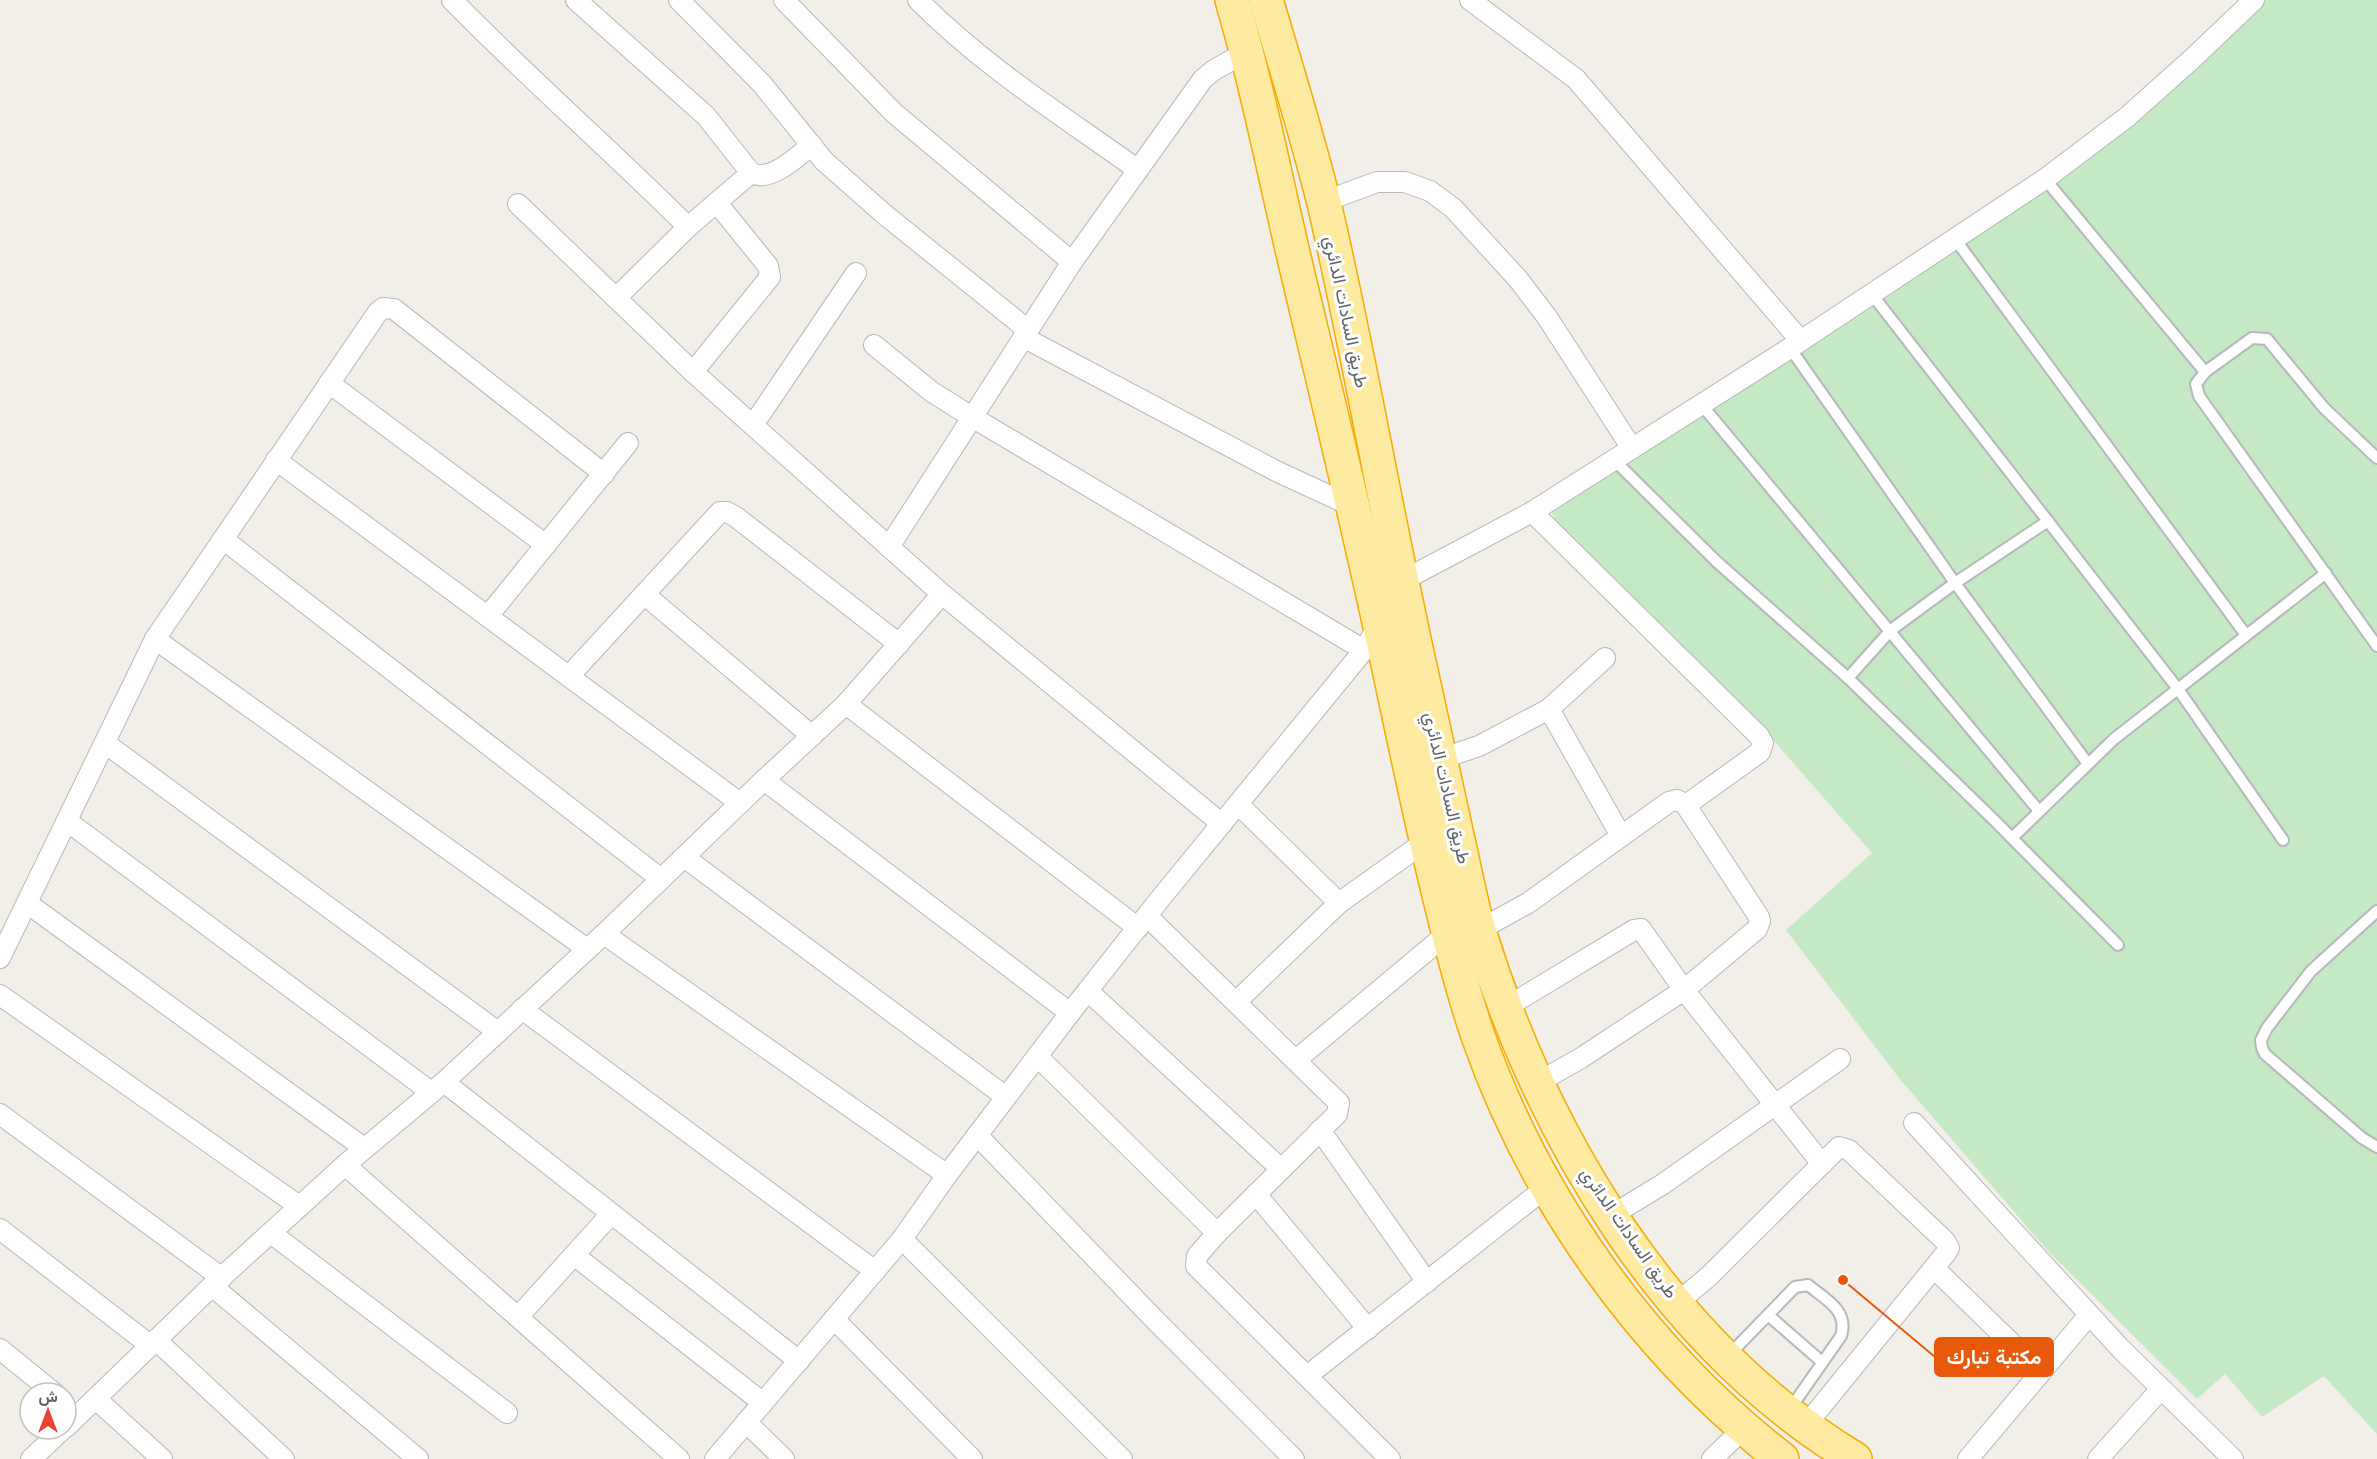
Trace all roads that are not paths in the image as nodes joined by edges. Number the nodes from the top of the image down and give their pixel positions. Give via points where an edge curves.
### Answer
1 (452, 0) edge
2 (576, 0) edge
3 (679, 0) edge
4 (784, 0) edge
5 (918, 0) edge
6 (1232, 0) edge
7 (1266, 0) edge
8 (1470, 0) edge
9 (2254, 0) edge
10 (1246, 52) junction
11 (812, 145) junction
12 (1138, 170) junction
13 (751, 173) junction
14 (2045, 179) junction
15 (1323, 202) junction
16 (717, 203) junction
17 (518, 204) dead end
18 (688, 227) junction
19 (1955, 239) junction
20 (1333, 250) junction
21 (1294, 256) junction
22 (1072, 261) junction
23 (856, 273) dead end
24 (1871, 292) junction
25 (616, 297) junction
26 (1026, 333) junction
27 (1795, 344) junction
28 (874, 345) dead end
29 (693, 372) junction
30 (2205, 372) junction
31 (329, 382) junction
32 (1701, 404) junction
33 (972, 417) junction
34 (753, 425) junction
35 (628, 442) dead end
36 (1631, 447) junction
37 (2377, 458) edge
38 (1613, 459) junction
39 (276, 460) junction
40 (604, 474) junction
41 (1354, 507) junction
42 (1532, 512) junction
43 (2048, 521) junction
44 (223, 539) junction
45 (546, 544) junction
46 (889, 547) junction
47 (2326, 573) junction
48 (1401, 580) junction
49 (1955, 583) junction
50 (644, 594) junction
51 (942, 594) junction
52 (488, 616) junction
53 (1891, 630) junction
54 (2246, 635) junction
55 (1372, 637) junction
56 (155, 639) junction
57 (899, 644) junction
58 (2377, 646) edge
59 (1605, 658) dead end
60 (569, 676) junction
61 (1848, 678) junction
62 (2178, 688) junction
63 (846, 704) junction
64 (1549, 709) junction
65 (812, 736) junction
66 (105, 743) junction
67 (1440, 759) junction
68 (2088, 764) junction
69 (764, 780) junction
70 (740, 803) junction
71 (1238, 804) junction
72 (1686, 805) junction
73 (2039, 811) junction
74 (67, 821) junction
75 (1222, 824) junction
76 (1621, 836) junction
77 (2012, 838) junction
78 (2283, 840) dead end
79 (1426, 841) junction
80 (684, 857) junction
81 (661, 879) junction
82 (27, 903) junction
83 (1339, 903) junction
84 (2377, 911) edge
85 (1142, 922) junction
86 (1463, 932) junction
87 (604, 934) junction
88 (2118, 945) dead end
89 (587, 949) junction
90 (0, 958) edge
91 (1684, 990) junction
92 (1088, 991) junction
93 (0, 995) edge
94 (1236, 1002) junction
95 (1505, 1008) junction
96 (522, 1009) junction
97 (1071, 1013) junction
98 (498, 1032) junction
99 (1037, 1056) junction
100 (1840, 1059) dead end
101 (1296, 1060) junction
102 (1538, 1083) junction
103 (438, 1087) junction
104 (1006, 1097) junction
105 (1775, 1105) junction
106 (0, 1114) edge
107 (1914, 1123) dead end
108 (1320, 1130) junction
109 (977, 1135) junction
110 (2377, 1147) edge
111 (364, 1148) junction
112 (1822, 1164) junction
113 (345, 1165) junction
114 (1281, 1169) junction
115 (947, 1175) junction
116 (1548, 1186) junction
117 (1256, 1194) junction
118 (299, 1206) junction
119 (611, 1214) junction
120 (1612, 1215) junction
121 (0, 1229) edge
122 (271, 1233) junction
123 (1217, 1233) junction
124 (902, 1239) junction
125 (574, 1255) junction
126 (1934, 1268) junction
127 (875, 1271) junction
128 (217, 1282) junction
129 (1427, 1282) junction
130 (1677, 1303) junction
131 (1768, 1315) junction
132 (2089, 1315) junction
133 (518, 1317) junction
134 (834, 1319) junction
135 (1368, 1329) junction
136 (154, 1343) junction
137 (0, 1349) edge
138 (1727, 1358) junction
139 (799, 1361) junction
140 (1822, 1362) junction
141 (2041, 1372) junction
142 (1307, 1376) junction
143 (39, 1381) edge
144 (2161, 1389) junction
145 (96, 1399) junction
146 (763, 1403) junction
147 (78, 1412) edge
148 (507, 1413) dead end
149 (1797, 1418) junction
150 (747, 1422) junction
151 (1743, 1429) junction
152 (49, 1441) edge
153 (33, 1459) edge
154 (162, 1459) edge
155 (284, 1459) edge
156 (418, 1459) edge
157 (680, 1459) edge
158 (715, 1459) edge
159 (784, 1459) edge
160 (972, 1459) edge
161 (1122, 1459) edge
162 (1294, 1459) edge
163 (1390, 1459) edge
164 (1712, 1459) edge
165 (1782, 1459) edge
166 (1855, 1459) edge
167 (1968, 1459) edge
168 (2098, 1459) edge
169 (2231, 1459) edge

1 - 18 street
2 - 13 street via 706,117
3 - 11 street via 762,84
4 - 22 street via 894,113
5 - 12 street via 987,62
6 - 10 highway, طريق السادات الدائري
7 - 15 highway, طريق السادات الدائري
8 - 27 street via 1576,80
9 - 14 street via 2127,117
10 - 12 street via 1203,80
10 - 21 highway, طريق السادات الدائري
11 - 13 street via 775,171 764,175
11 - 26 street via 824,161 884,214
12 - 22 street
13 - 16 street
14 - 19 street
14 - 30 lane
15 - 20 highway, طريق السادات الدائري
15 - 36 street via 1377,182 1405,182 1430,190 1453,207 1547,317
16 - 18 street
16 - 29 street via 768,266 770,277
17 - 25 street
18 - 25 street
19 - 24 street
19 - 54 lane
20 - 21 highway via 1315,240 1302,245
20 - 48 highway, طريق السادات الدائري
21 - 41 highway, طريق السادات الدائري
22 - 26 street
23 - 34 street
24 - 27 street
24 - 43 lane
25 - 29 street
26 - 33 street
26 - 41 street via 1276,471
27 - 32 street
27 - 49 lane
28 - 33 street via 932,392
29 - 34 street
30 - 37 lane via 2252,338 2267,339 2324,408
30 - 47 lane via 2196,384 2199,396
31 - 39 street
31 - 40 street via 378,312 389,307
31 - 45 street
32 - 36 street
32 - 53 lane
33 - 46 street
33 - 55 street
34 - 46 street
35 - 40 street
36 - 38 street
38 - 42 street
38 - 61 lane via 1717,562
39 - 44 street
39 - 52 street
40 - 45 street
41 - 55 highway, طريق السادات الدائري
42 - 48 street
42 - 72 street via 1763,743 1760,752
43 - 49 lane
43 - 62 lane
44 - 56 street
44 - 81 street
45 - 52 street
46 - 51 street
47 - 54 lane
47 - 58 lane
48 - 67 highway, طريق السادات الدائري
49 - 53 lane
49 - 68 lane
50 - 57 street via 717,514 727,512
50 - 60 street
50 - 65 street
51 - 57 street
51 - 75 street
52 - 60 street
53 - 61 lane
53 - 73 lane
54 - 62 lane
55 - 71 street
55 - 79 highway, طريق السادات الدائري
56 - 66 street
56 - 89 street
57 - 63 street
59 - 64 street
60 - 70 street
61 - 77 lane
62 - 68 lane
62 - 78 lane
63 - 65 street
63 - 85 street
64 - 67 street via 1479,746
64 - 76 street
65 - 69 street
66 - 74 street
66 - 98 street
67 - 86 highway, طريق السادات الدائري
68 - 73 lane
69 - 70 street
69 - 97 street
70 - 80 street
71 - 75 street
71 - 83 street
72 - 76 street via 1681,801 1669,802
72 - 91 street via 1760,921 1756,929
73 - 77 lane
74 - 82 street
74 - 103 street
75 - 85 street
76 - 86 street via 1528,903
77 - 88 lane
79 - 83 street
79 - 86 highway, طريق السادات الدائري
80 - 81 street
80 - 104 street
81 - 87 street
82 - 90 street
82 - 111 street
83 - 94 street
84 - 110 lane via 2311,971 2261,1040 2265,1054
85 - 92 street
85 - 94 street
86 - 95 highway, طريق السادات الدائري
86 - 101 street
86 - 116 highway, طريق السادات الدائري via 1462,986 1483,1048 1522,1138
87 - 89 street
87 - 115 street
89 - 96 street
91 - 95 street via 1645,932 1637,929
91 - 102 street
91 - 105 street
92 - 97 street
92 - 114 street
93 - 118 street
94 - 101 street
95 - 102 highway, طريق السادات الدائري
96 - 98 street
96 - 127 street
97 - 99 street
98 - 103 street
99 - 104 street
99 - 123 street
100 - 105 street
101 - 108 street via 1339,1103 1337,1114
102 - 120 highway, طريق السادات الدائري
103 - 111 street
103 - 119 street
104 - 109 street
105 - 112 street
105 - 120 street
106 - 128 street
107 - 132 street
108 - 114 street
108 - 129 street
109 - 115 street
109 - 162 street
111 - 113 street
112 - 126 street via 1839,1147 1858,1158 1948,1245
112 - 130 street
113 - 118 street
113 - 133 street
114 - 117 street
115 - 124 street
116 - 129 street
116 - 151 highway, طريق السادات الدائري via 1589,1253 1636,1315 1687,1374
117 - 123 street
117 - 135 street
118 - 122 street
119 - 125 street
119 - 139 street
120 - 130 highway, طريق السادات الدائري
121 - 136 street
122 - 128 street
122 - 148 street
123 - 142 street via 1197,1256 1196,1266
124 - 127 street
124 - 161 street
125 - 133 street
125 - 146 street
126 - 141 street
126 - 149 street
127 - 134 street
128 - 136 street
128 - 156 street
129 - 135 street
130 - 138 highway, طريق السادات الدائري
131 - 138 lane
131 - 140 lane
131 - 140 lane via 1791,1290 1803,1284 1840,1311 1844,1323 1841,1336
132 - 141 street
132 - 144 street
133 - 157 street
134 - 139 street
134 - 160 street
135 - 142 street
136 - 145 street
136 - 155 street
137 - 143 street
138 - 149 highway, طريق السادات الدائري
139 - 146 street
140 - 149 lane
141 - 167 street
142 - 163 street
144 - 168 street
144 - 169 street
145 - 147 street
145 - 154 street
146 - 150 street
149 - 166 highway, طريق السادات الدائري
150 - 158 street
150 - 159 street
151 - 164 street
151 - 165 highway, طريق السادات الدائري
152 - 153 street

